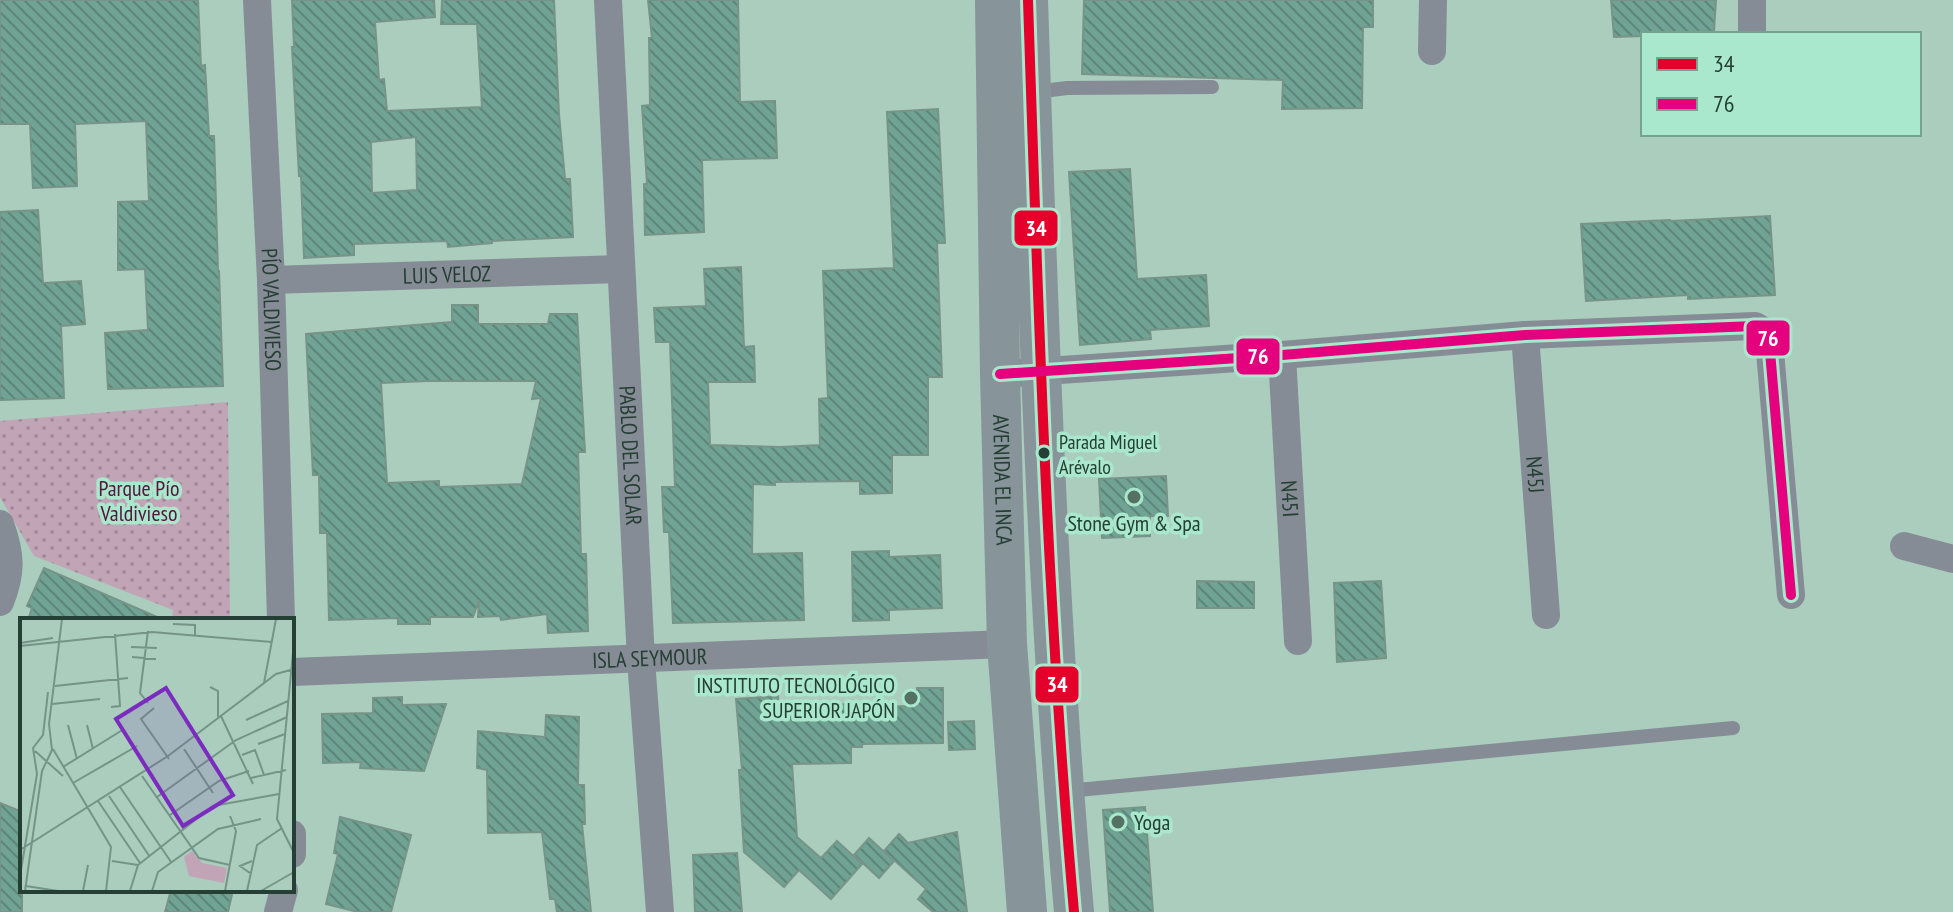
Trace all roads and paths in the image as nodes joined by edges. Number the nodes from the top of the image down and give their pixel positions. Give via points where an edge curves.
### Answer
1 (257, 0) edge
2 (608, 0) edge
3 (995, 0) edge
4 (1028, 0) edge
5 (1433, 0) edge
6 (1752, 0) edge
7 (1752, 30) dead end
8 (1432, 51) dead end
9 (1212, 87) dead end
10 (1031, 92) junction
11 (621, 269) junction
12 (271, 280) junction
13 (1525, 335) junction
14 (1282, 355) junction
15 (1041, 373) junction
16 (1000, 374) junction
17 (0, 524) edge
18 (1904, 546) dead end
19 (1953, 559) edge
20 (1791, 595) dead end
21 (0, 602) edge
22 (1546, 615) dead end
23 (281, 618) edge
24 (1298, 641) dead end
25 (1007, 644) junction
26 (641, 660) junction
27 (294, 672) edge
28 (1733, 728) dead end
29 (1063, 791) junction
30 (283, 892) edge
31 (278, 912) edge
32 (660, 912) edge
33 (1027, 912) edge
34 (1074, 912) edge

1 - 12 street, PÍO VALDIVIESO
2 - 11 street, PABLO DEL SOLAR
3 - 16 main road, AVENIDA EL INCA
4 - 10 main road, AVENIDA EL INCA
5 - 8 street
6 - 7 street
9 - 10 lane
10 - 15 main road, AVENIDA EL INCA
11 - 12 street, LUIS VELOZ
11 - 26 street, PABLO DEL SOLAR
12 - 23 street, PÍO VALDIVIESO
13 - 14 street
13 - 20 street via 1755,326 1762,330 1769,340
13 - 22 street, N45J
14 - 15 street
14 - 24 street, N45I
15 - 16 street
15 - 29 main road, AVENIDA EL INCA
16 - 25 main road, AVENIDA EL INCA
17 - 21 street via 10,561
18 - 19 street
25 - 26 street, ISLA SEYMOUR
25 - 33 main road, AVENIDA EL INCA
26 - 27 street, ISLA SEYMOUR
26 - 32 street, PABLO DEL SOLAR
28 - 29 lane
29 - 34 main road, AVENIDA EL INCA
30 - 31 street

